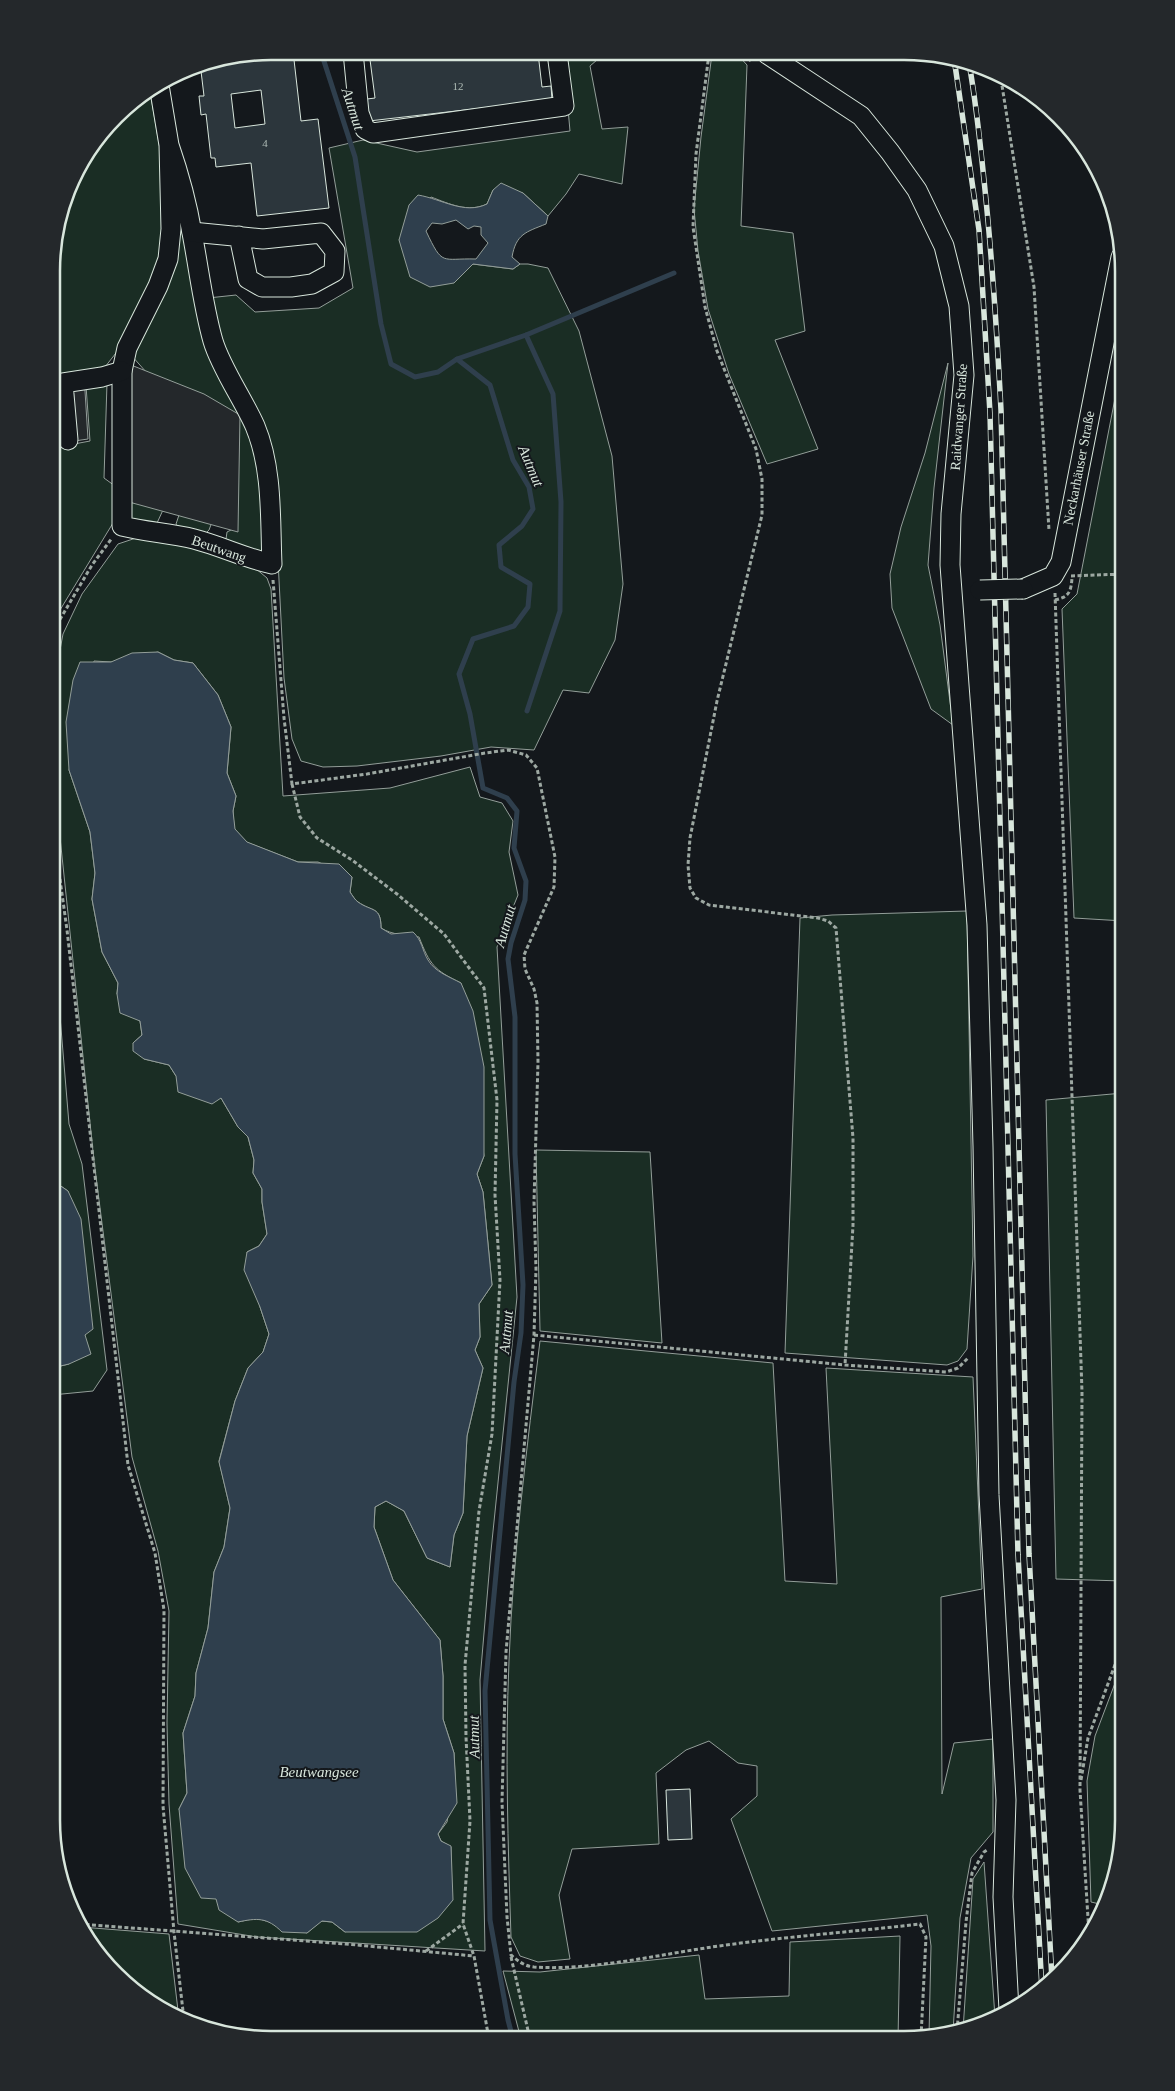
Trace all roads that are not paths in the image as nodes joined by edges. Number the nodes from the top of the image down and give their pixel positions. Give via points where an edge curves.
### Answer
1 (354, 60) edge
2 (558, 60) edge
3 (761, 60) edge
4 (160, 92) edge
5 (169, 145) junction
6 (192, 232) junction
7 (239, 236) junction
8 (1115, 288) edge
9 (122, 371) junction
10 (68, 440) dead end
11 (953, 588) junction
12 (1009, 2004) edge

1 - 2 street via 359,113 365,129 373,133 564,106
3 - 11 street, Raidwanger Straße via 861,116 917,190 944,246 959,306 964,375 952,514 950,565
4 - 5 street
5 - 6 street
5 - 9 street via 171,229 168,259 127,348
6 - 7 street
6 - 9 street, Beutwang via 204,306 214,343 255,426 265,456 272,564 168,532 146,532 122,526
7 - 7 street via 263,239 321,234 335,251 334,272 312,284 262,287 248,279
8 - 11 street, Neckarhäuser Straße, bridge via 1061,562 1053,576 1023,590
9 - 10 street via 63,383
11 - 12 street, Raidwanger Straße via 977,925 989,1495 1006,1800 1003,1898

